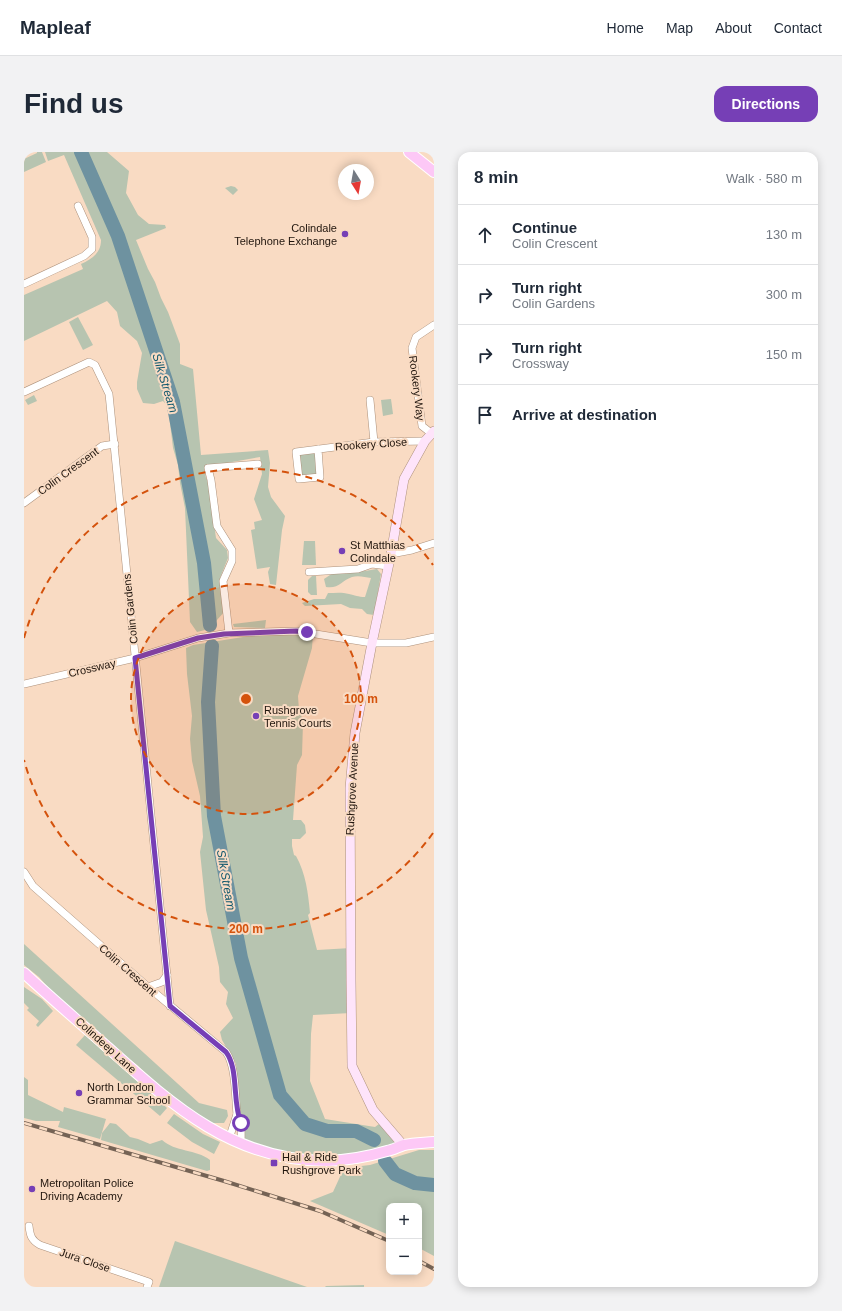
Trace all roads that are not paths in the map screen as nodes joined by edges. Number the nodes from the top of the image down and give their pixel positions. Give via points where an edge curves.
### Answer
1 (409, 152) edge
2 (434, 172) edge
3 (78, 206) dead end
4 (24, 284) edge
5 (434, 325) edge
6 (24, 392) edge
7 (370, 400) dead end
8 (433, 432) edge
9 (425, 440) junction
10 (374, 442) junction
11 (115, 444) junction
12 (318, 449) junction
13 (258, 464) dead end
14 (24, 502) edge
15 (434, 543) edge
16 (391, 554) junction
17 (388, 566) junction
18 (309, 572) dead end
19 (227, 633) junction
20 (434, 637) edge
21 (372, 643) junction
22 (135, 658) junction
23 (24, 684) edge
24 (24, 872) edge
25 (24, 973) edge
26 (167, 975) junction
27 (24, 978) edge
28 (148, 987) junction
29 (47, 994) junction
30 (170, 1006) junction
31 (237, 1114) junction
32 (229, 1139) junction
33 (434, 1142) edge
34 (240, 1144) junction
35 (404, 1145) junction
36 (29, 1226) dead end
37 (147, 1287) edge

1 - 2 main road
3 - 4 street via 92,237 92,249 84,256
5 - 8 street, Rookery Way via 416,338 412,348 422,426
6 - 11 street, Colin Gardens via 89,362 95,365 109,394
7 - 10 street
8 - 9 street, Rushgrove Avenue
9 - 10 street, Rookery Close
9 - 16 street, Rushgrove Avenue via 404,479
10 - 12 street, Rookery Close
11 - 14 street, Colin Crescent via 102,446
11 - 22 street, Colin Gardens
12 - 12 street, Rookery Close via 320,477 298,479 296,452
13 - 19 street via 208,468 217,526 232,550 232,562 223,582
15 - 16 street
16 - 17 street, Rushgrove Avenue
17 - 18 street via 372,564 358,569
17 - 21 street, Rushgrove Avenue
19 - 21 street, Crossway via 296,631
19 - 22 street, Crossway via 198,638
20 - 21 street, Crossway via 406,643
21 - 35 street, Rushgrove Avenue via 355,733 350,788 352,1066 373,1110
22 - 23 street, Crossway
22 - 26 street, Colin Gardens
24 - 28 street, Colin Crescent via 33,886
25 - 29 main road, Colindeep Lane
26 - 28 street via 162,982
26 - 30 street, Colin Gardens
27 - 29 main road, Colindeep Lane
28 - 30 street, Colin Crescent
29 - 32 main road, Colindeep Lane via 175,1106
30 - 31 street, Colin Crescent via 226,1052 232,1066
31 - 32 street, Colin Crescent
31 - 34 street, Colin Crescent via 242,1131
32 - 34 main road, Colindeep Lane
33 - 35 main road, Colindeep Lane
34 - 35 main road, Colindeep Lane via 288,1158 326,1161 360,1158
36 - 37 street, Jura Close via 30,1236 40,1245 149,1282

